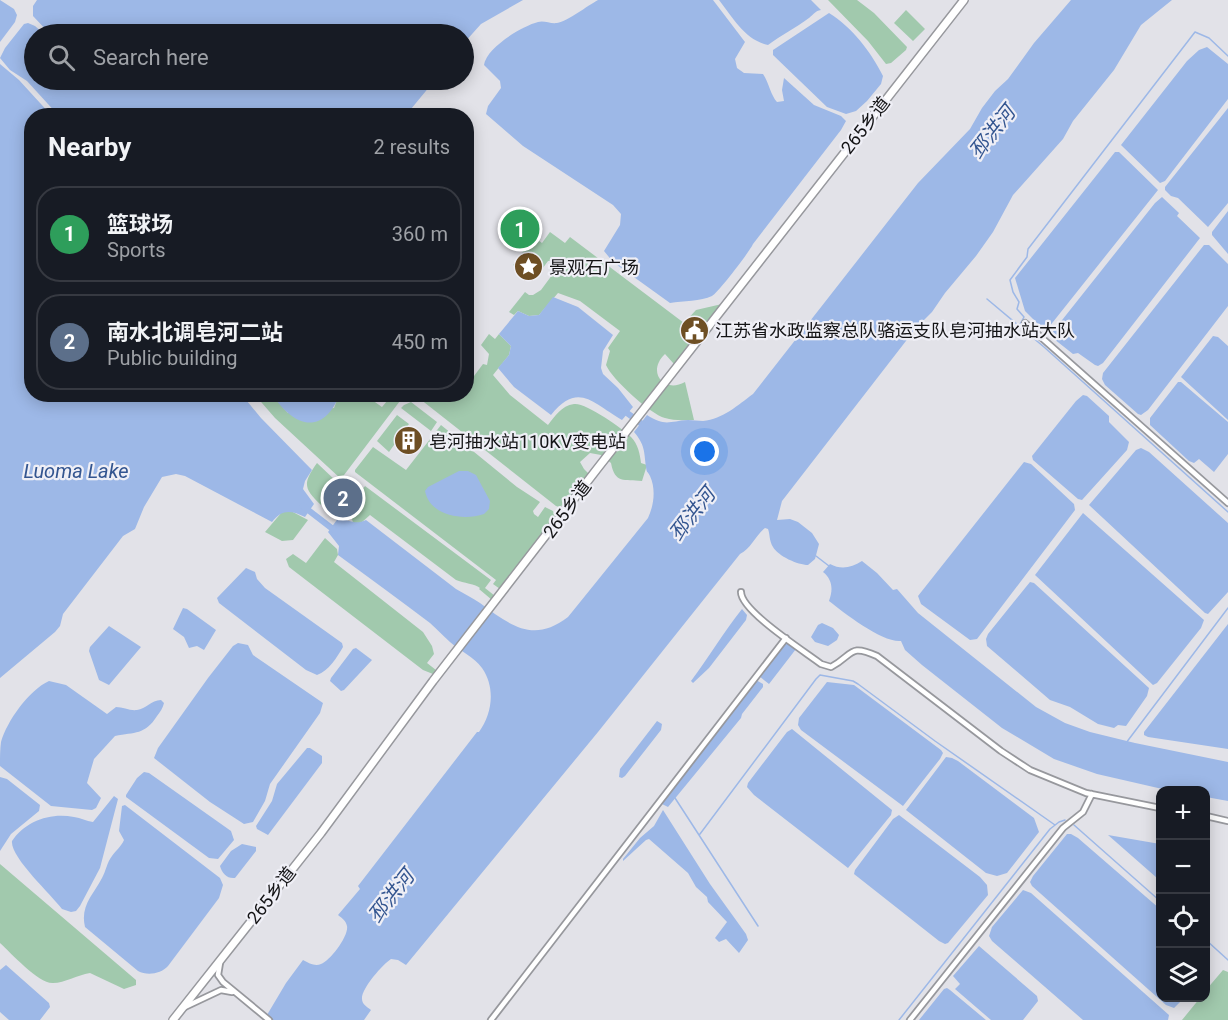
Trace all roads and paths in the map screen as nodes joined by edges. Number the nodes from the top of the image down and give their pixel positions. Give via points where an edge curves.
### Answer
1 (964, 0) edge
2 (1025, 323) dead end
3 (1228, 503) edge
4 (741, 591) dead end
5 (786, 638) junction
6 (1092, 794) junction
7 (1156, 807) edge
8 (1210, 817) edge
9 (1228, 821) edge
10 (221, 958) junction
11 (232, 992) junction
12 (182, 1008) junction
13 (173, 1020) edge
14 (269, 1020) edge
15 (491, 1020) edge
16 (910, 1020) edge

1 - 10 street, 265乡道
2 - 3 street
4 - 5 street via 752,612
5 - 6 street via 831,667 851,651 862,649 877,656 1000,751 1030,770
5 - 15 street
6 - 7 street
6 - 16 street via 1083,812 1063,828
8 - 9 street
10 - 11 street via 218,975
10 - 12 street, 265乡道
11 - 12 street via 221,990
11 - 14 street
12 - 13 street, 265乡道

